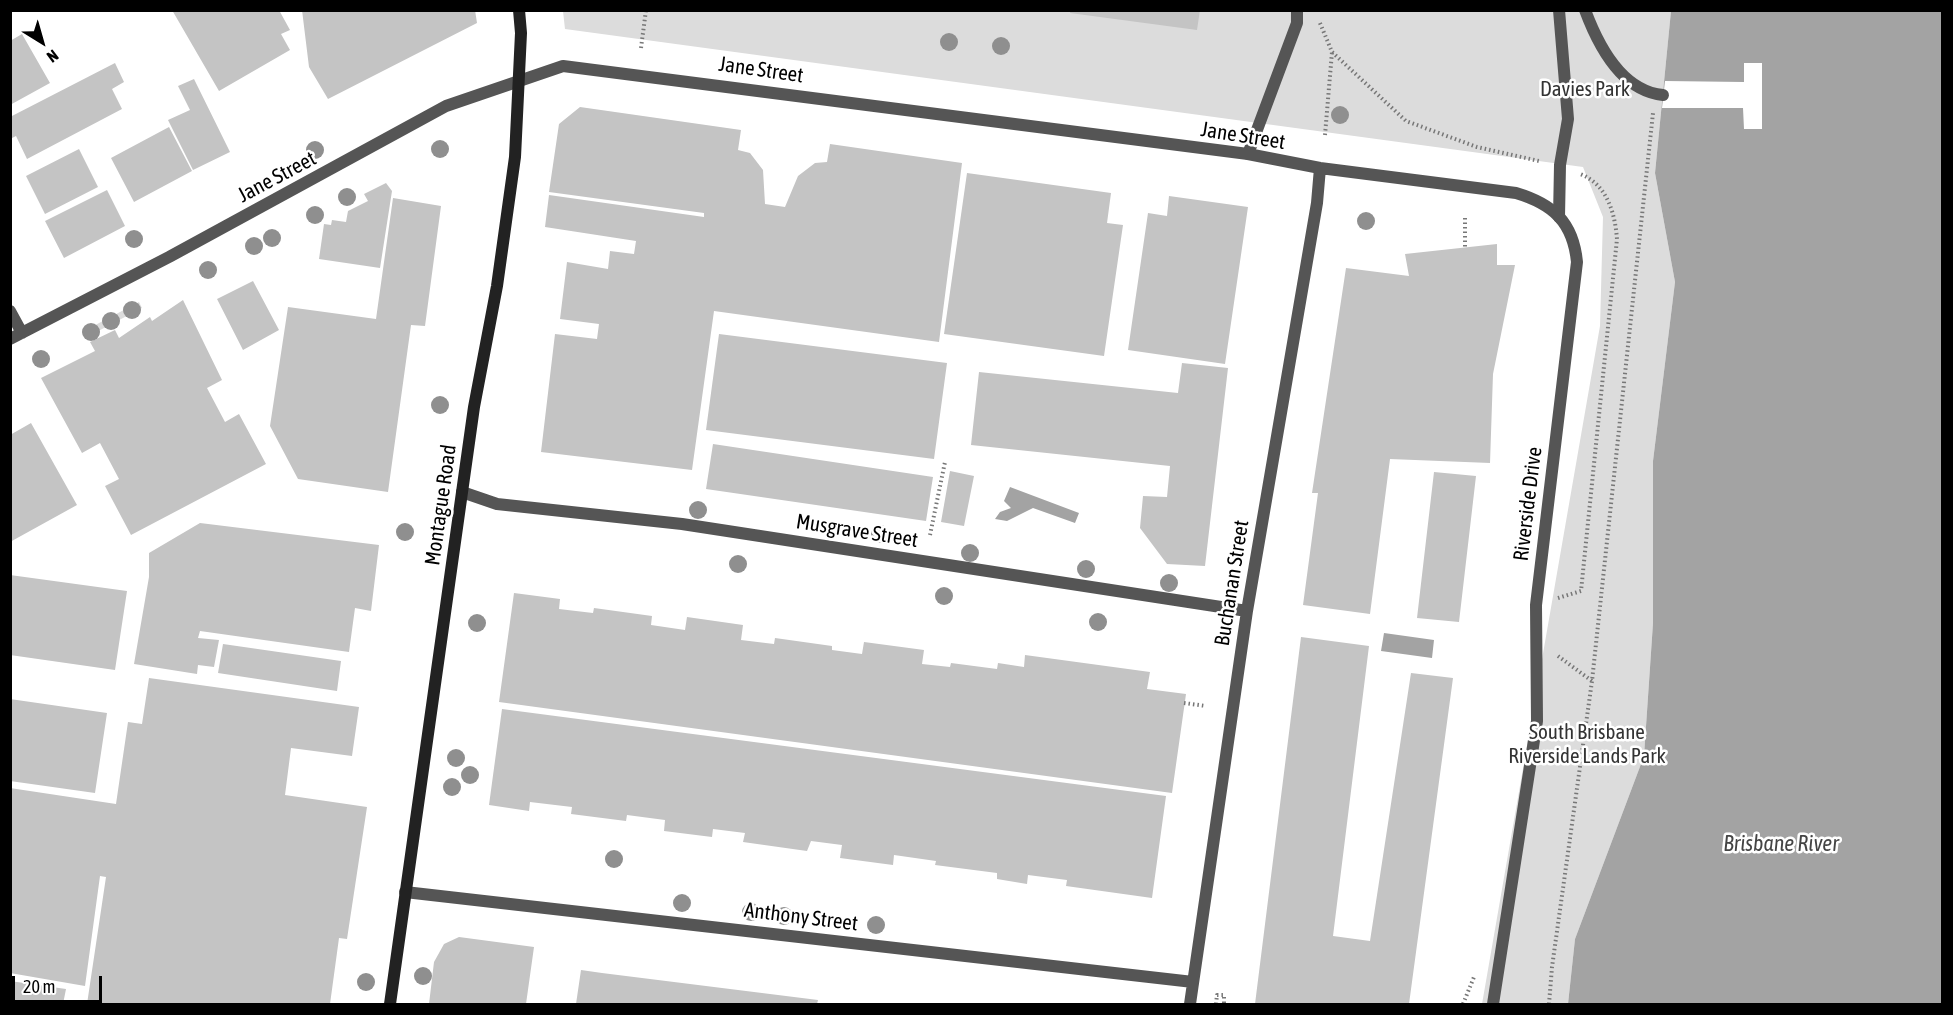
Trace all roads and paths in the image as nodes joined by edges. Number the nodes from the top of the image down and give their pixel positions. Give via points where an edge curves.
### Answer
1 (519, 10) edge
2 (646, 10) edge
3 (1297, 10) edge
4 (1559, 10) edge
5 (1585, 10) edge
6 (1318, 16) dead end
7 (641, 48) dead end
8 (1332, 52) junction
9 (519, 79) junction
10 (1659, 94) joint
11 (1324, 135) dead end
12 (1248, 154) junction
13 (1560, 165) junction
14 (1320, 168) junction
15 (1559, 217) junction
16 (1465, 218) dead end
17 (1466, 248) dead end
18 (10, 311) edge
19 (16, 336) edge
20 (945, 462) dead end
21 (462, 492) junction
22 (930, 535) dead end
23 (1536, 605) junction
24 (1246, 611) junction
25 (1184, 703) dead end
26 (1206, 706) dead end
27 (405, 892) junction
28 (1192, 982) junction
29 (390, 1005) edge
30 (1190, 1005) edge
31 (1216, 1005) edge
32 (1224, 1005) edge
33 (1493, 1005) edge
34 (1549, 1005) edge

1 - 9 street, Montague Road
2 - 7 path
3 - 12 street via 1297,23
4 - 13 street, Riverside Drive via 1568,119
5 - 10 street via 1604,55 1638,87
6 - 8 path
8 - 11 path
8 - 13 path via 1407,121 1477,147
9 - 12 street, Jane Street via 563,66 584,66
9 - 19 street, Jane Street via 446,106
9 - 21 street, Montague Road via 513,168 497,286
10 - 34 path via 1592,681 1551,967
12 - 14 street, Jane Street
13 - 15 street, Riverside Drive
13 - 23 path via 1587,176 1607,196 1617,238 1581,591
14 - 15 street, Jane Street via 1516,193 1539,200
14 - 24 street, Buchanan Street
15 - 23 street, Riverside Drive via 1575,246 1577,262
16 - 17 path
18 - 19 street
20 - 22 path
21 - 24 street, Musgrave Street via 497,504 682,525
21 - 27 street, Montague Road
23 - 33 street, Riverside Drive via 1537,721
24 - 28 street, Buchanan Street
25 - 26 path
27 - 28 street, Anthony Street
27 - 29 street, Montague Road
28 - 30 street, Buchanan Street
31 - 32 path via 1217,995 1224,995

